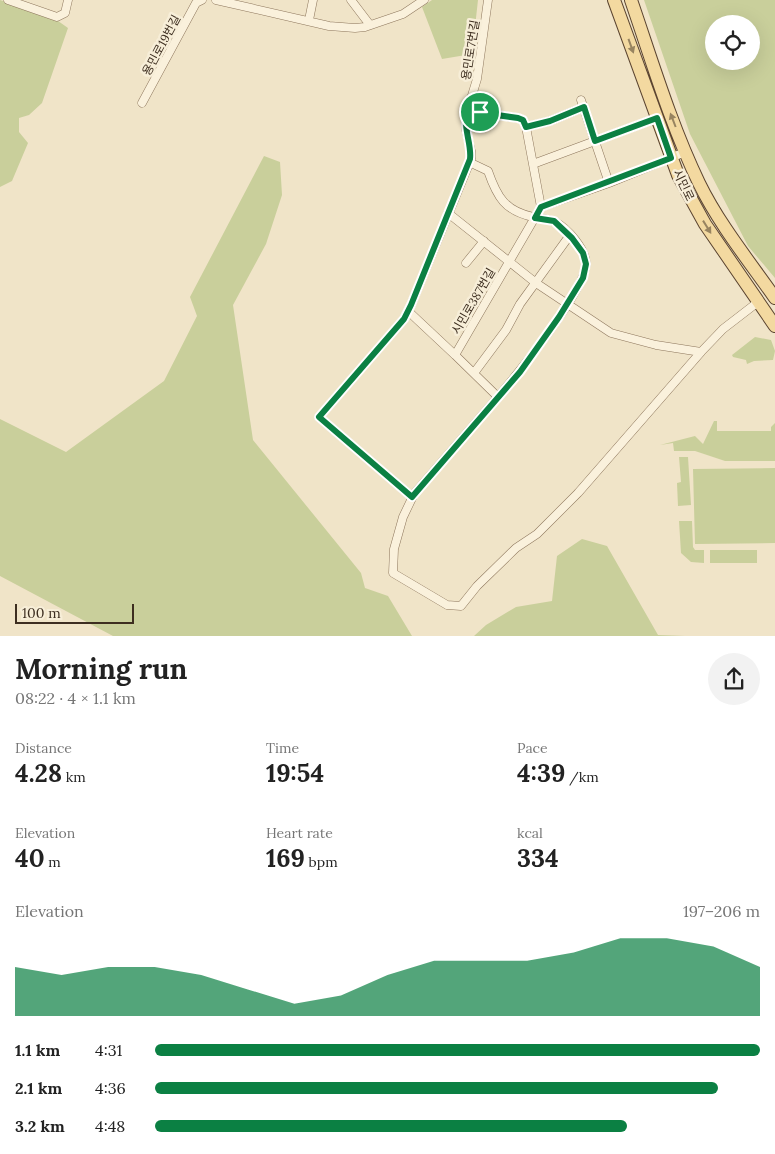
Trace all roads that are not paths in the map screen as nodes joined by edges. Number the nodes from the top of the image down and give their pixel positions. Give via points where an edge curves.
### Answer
1 (8, 0) edge
2 (68, 0) edge
3 (202, 0) edge
4 (216, 0) edge
5 (313, 0) edge
6 (351, 0) edge
7 (424, 0) edge
8 (488, 0) edge
9 (614, 0) edge
10 (631, 0) edge
11 (309, 20) junction
12 (370, 25) junction
13 (142, 103) dead end
14 (468, 111) junction
15 (657, 118) junction
16 (526, 127) junction
17 (595, 141) junction
18 (685, 152) junction
19 (671, 158) junction
20 (469, 162) junction
21 (533, 164) junction
22 (609, 183) junction
23 (541, 207) junction
24 (448, 213) junction
25 (535, 218) junction
26 (570, 236) junction
27 (484, 241) junction
28 (509, 261) junction
29 (466, 263) dead end
30 (536, 283) junction
31 (775, 298) edge
32 (758, 302) junction
33 (567, 304) junction
34 (408, 312) junction
35 (775, 326) edge
36 (701, 352) junction
37 (455, 355) junction
38 (474, 373) junction
39 (498, 397) junction
40 (412, 497) junction

1 - 2 street via 57,17 64,13
3 - 13 street, 용민로19번길 via 196,3
4 - 11 street
5 - 11 street
6 - 12 street
7 - 12 street via 403,14
8 - 14 street, 용민로7번길 via 477,79
9 -> 15 main road, 시민로
18 -> 10 main road, 시민로
11 - 12 street via 342,28
14 - 16 street via 518,118
14 - 20 street, 용민로7번길
15 - 17 street
15 - 19 main road, 시민로
16 - 17 street via 550,121 583,103
16 - 21 street
17 - 21 street
17 - 22 street
18 - 19 street
18 - 31 main road, 시민로 via 710,203
19 - 22 street
19 -> 32 main road, 시민로 via 689,198
20 - 24 street, 용민로7번길
20 - 25 street via 488,171 497,194 508,208
21 - 23 street
22 - 23 street
23 - 25 street, 시민로387번길
24 - 27 street
24 - 34 street, 용민로7번길
25 - 26 street via 554,221
25 - 28 street, 시민로387번길
26 - 30 street
26 - 33 street via 583,253 586,264 583,278
27 - 28 street
27 - 29 street
28 - 30 street
28 - 37 street, 시민로387번길
30 - 33 street
30 - 38 street
32 - 35 main road, 시민로
32 - 36 street via 723,329
33 - 36 street via 611,333
33 - 39 street via 520,372
34 - 37 street
34 - 40 street, 용민로7번길 via 319,417
36 - 40 street via 578,493 537,534 516,548 477,586 462,606 447,605 393,573 394,549
37 - 38 street
38 - 39 street
39 - 40 street

